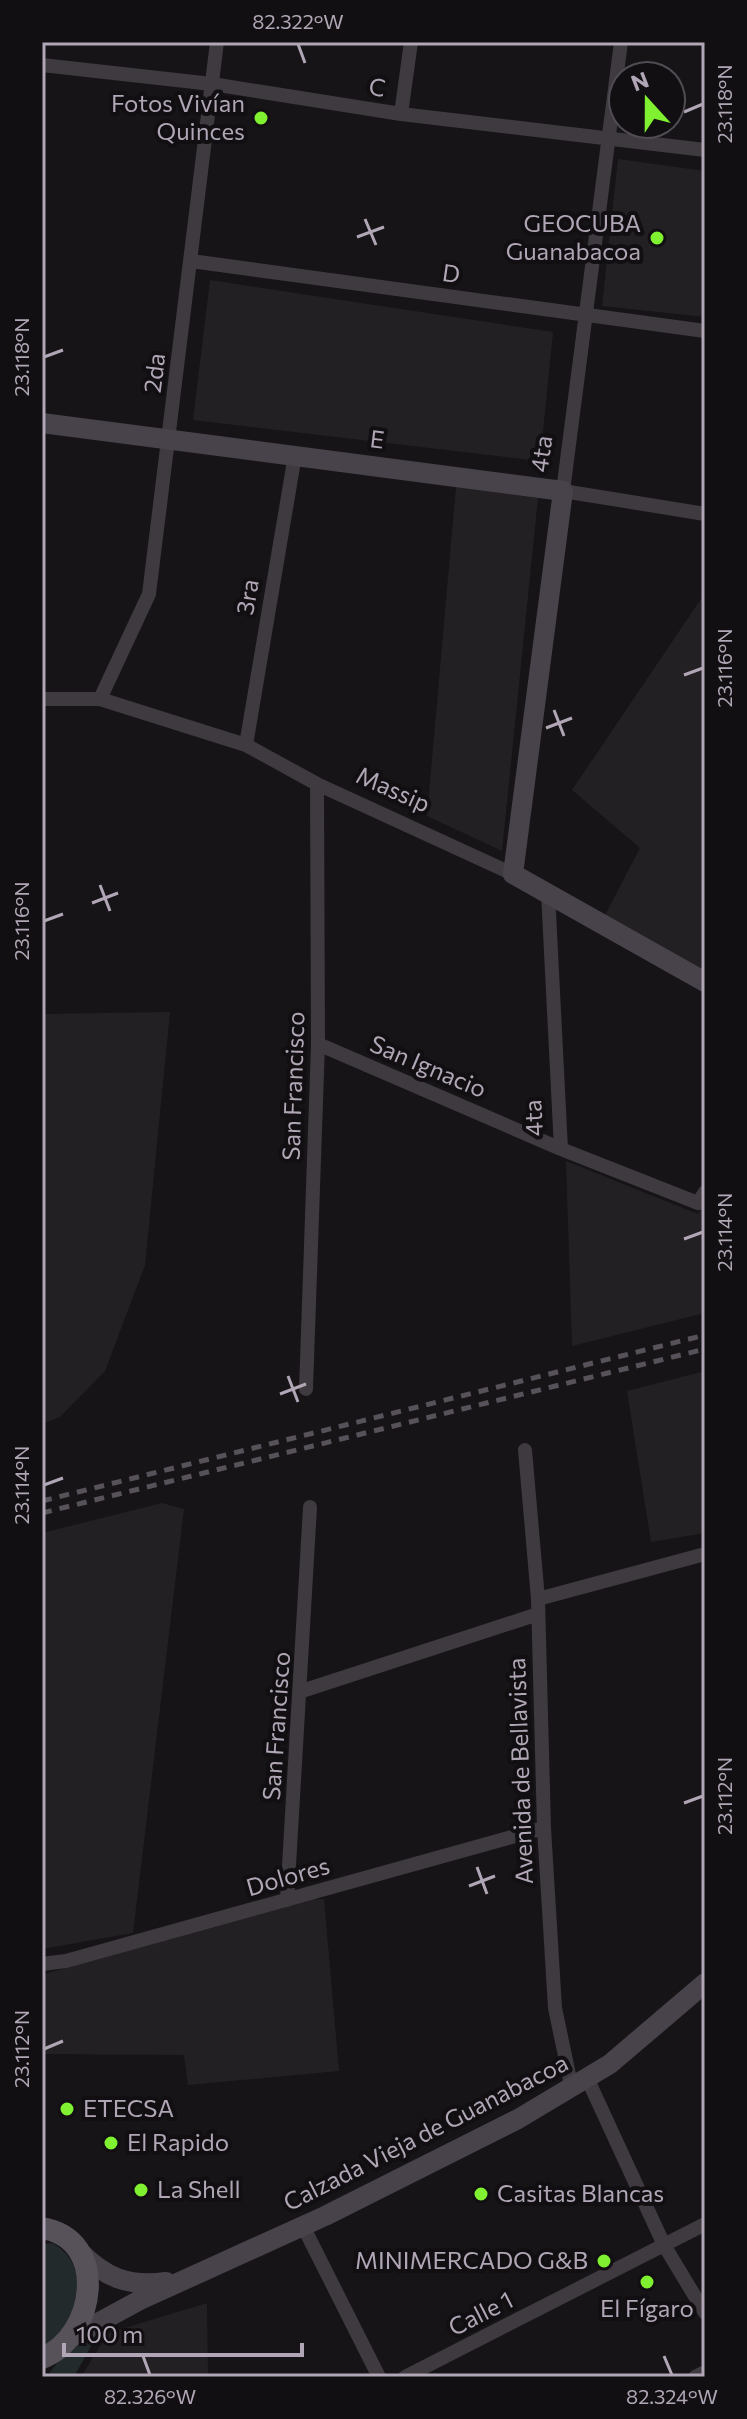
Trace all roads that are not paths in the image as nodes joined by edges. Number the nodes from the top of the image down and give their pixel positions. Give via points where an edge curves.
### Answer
1 (217, 42) edge
2 (411, 42) edge
3 (621, 42) edge
4 (42, 65) edge
5 (212, 84) junction
6 (401, 114) junction
7 (606, 137) junction
8 (705, 150) edge
9 (191, 261) junction
10 (588, 315) junction
11 (705, 331) edge
12 (42, 423) edge
13 (169, 439) junction
14 (295, 455) junction
15 (563, 491) junction
16 (705, 514) edge
17 (42, 699) edge
18 (100, 699) junction
19 (246, 745) junction
20 (317, 784) junction
21 (513, 874) junction
22 (548, 893) junction
23 (705, 982) edge
24 (318, 1044) junction
25 (561, 1149) junction
26 (702, 1198) edge
27 (306, 1389) dead end
28 (525, 1450) dead end
29 (310, 1507) dead end
30 (705, 1554) edge
31 (538, 1599) junction
32 (538, 1614) junction
33 (302, 1691) junction
34 (544, 1828) junction
35 (287, 1900) junction
36 (42, 1964) edge
37 (705, 1983) edge
38 (580, 2085) junction
39 (46, 2224) edge
40 (705, 2224) edge
41 (303, 2226) junction
42 (664, 2245) junction
43 (74, 2247) junction
44 (194, 2278) junction
45 (705, 2313) edge
46 (70, 2338) junction
47 (44, 2360) edge
48 (705, 2372) edge
49 (379, 2377) edge
50 (405, 2377) edge
51 (695, 2377) edge

1 - 5 street, 2da
2 - 6 street
3 - 7 street, 4ta
4 - 5 street, C
5 - 6 street, C
5 - 9 street, 2da
6 - 7 street, C
7 - 8 street, C
7 - 10 street, 4ta
9 - 10 street, D
9 - 13 street, 2da
10 - 11 street, D
10 - 15 street, 4ta
12 - 13 street, E
13 - 14 street, E
13 - 18 street, 2da via 149,594
14 - 15 street, E
14 - 19 street, 3ra
15 - 16 street, E
15 - 21 street, 4ta
17 - 18 street, Massip
18 - 19 street, Massip
19 - 20 street, Massip
20 - 21 street, Massip
20 - 24 street, San Francisco
21 - 22 street, Massip
22 - 23 street, Massip
22 - 25 street, 4ta
24 - 25 street, San Ignacio
24 - 27 street, San Francisco
25 - 26 street, San Ignacio
28 - 31 street, Avenida de Bellavista
29 - 33 street, San Francisco
30 - 31 street
31 - 32 street, Avenida de Bellavista
32 - 33 street
32 - 34 street, Avenida de Bellavista
33 - 35 street, San Francisco
34 - 35 street, Dolores
34 - 38 street, Avenida de Bellavista via 555,2008
35 - 36 street, Dolores
37 - 38 street, Calzada Vieja de Guanabacoa
38 - 41 street, Calzada Vieja de Guanabacoa
38 - 42 street, Avenida de Bellavista
39 - 43 main road
40 - 42 street, Calle 1
41 - 44 street, Calzada Vieja de Guanabacoa
41 - 49 street
42 - 45 street, Avenida de Bellavista
42 - 50 street, Calle 1
43 - 44 street via 121,2282
43 - 46 main road via 89,2285 83,2314
44 - 46 street, Calzada Vieja de Guanabacoa
46 - 47 main road
48 - 51 street

